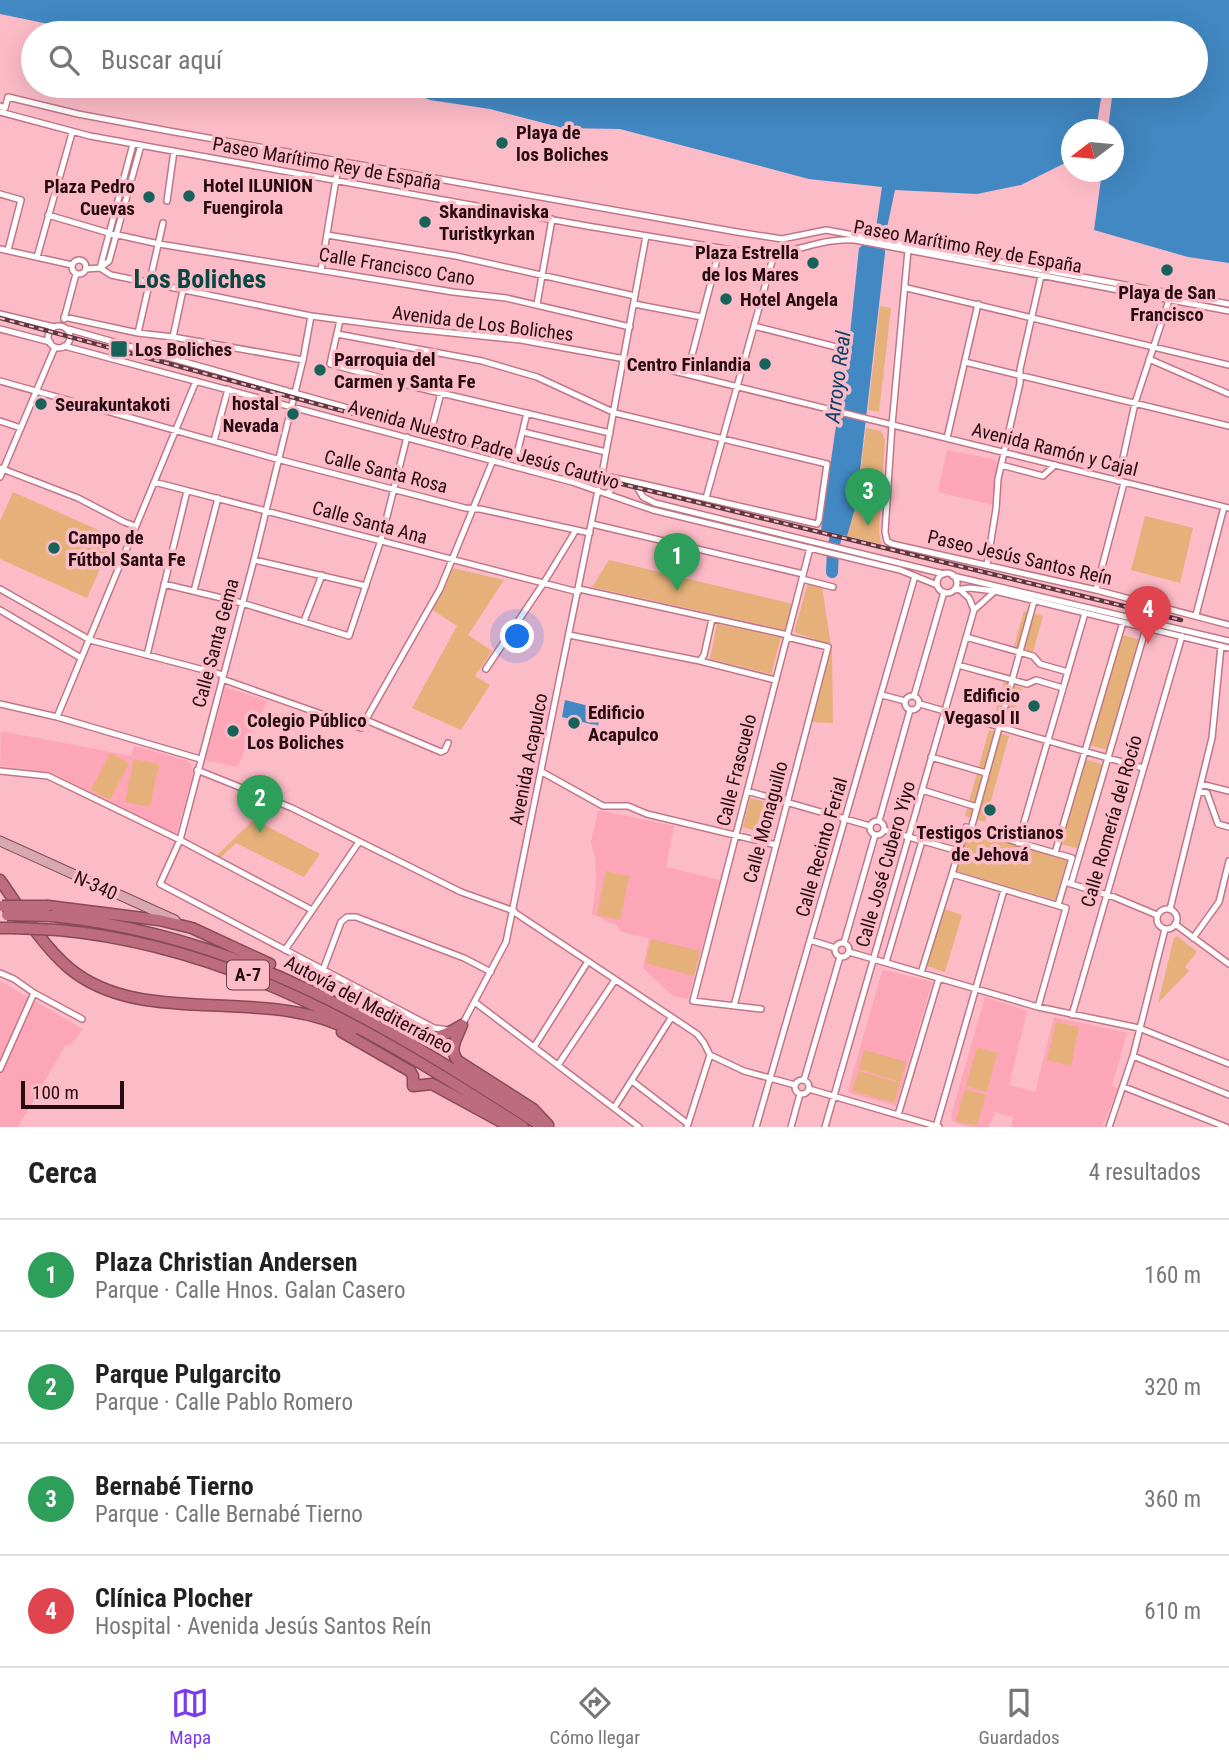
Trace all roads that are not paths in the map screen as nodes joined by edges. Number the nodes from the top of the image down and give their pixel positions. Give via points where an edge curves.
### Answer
1 (0, 106) edge
2 (0, 112) edge
3 (72, 133) junction
4 (133, 144) junction
5 (141, 145) junction
6 (174, 151) junction
7 (339, 161) junction
8 (336, 180) junction
9 (0, 194) edge
10 (166, 201) dead end
11 (48, 215) junction
12 (552, 219) junction
13 (163, 223) dead end
14 (108, 233) junction
15 (116, 235) junction
16 (327, 235) junction
17 (646, 236) junction
18 (856, 238) junction
19 (159, 244) junction
20 (891, 244) junction
21 (0, 248) edge
22 (720, 248) junction
23 (8, 250) junction
24 (908, 250) junction
25 (774, 254) junction
26 (37, 257) junction
27 (72, 265) junction
28 (100, 268) junction
29 (86, 269) junction
30 (321, 270) junction
31 (76, 274) junction
32 (543, 274) junction
33 (1041, 276) junction
34 (151, 284) junction
35 (906, 288) junction
36 (183, 290) junction
37 (635, 296) junction
38 (1169, 300) junction
39 (537, 304) junction
40 (634, 304) junction
41 (978, 304) junction
42 (1229, 304) edge
43 (1229, 311) edge
44 (0, 314) edge
45 (311, 316) junction
46 (64, 317) junction
47 (702, 317) junction
48 (1032, 317) junction
49 (340, 320) junction
50 (754, 326) junction
51 (54, 327) junction
52 (629, 327) junction
53 (65, 328) junction
54 (0, 329) edge
55 (138, 333) junction
56 (337, 334) junction
57 (173, 337) junction
58 (53, 345) junction
59 (64, 346) junction
60 (1153, 348) junction
61 (845, 349) dead end
62 (625, 359) junction
63 (1149, 359) junction
64 (303, 360) junction
65 (965, 362) junction
66 (1229, 365) edge
67 (687, 374) junction
68 (1020, 375) junction
69 (0, 381) edge
70 (196, 381) junction
71 (737, 387) junction
72 (228, 389) junction
73 (37, 393) junction
74 (441, 393) junction
75 (1229, 394) edge
76 (295, 395) junction
77 (1135, 403) junction
78 (292, 408) junction
79 (527, 413) junction
80 (615, 413) junction
81 (874, 420) joint
82 (0, 421) edge
83 (892, 425) junction
84 (1229, 426) edge
85 (21, 428) junction
86 (177, 430) junction
87 (431, 431) junction
88 (610, 433) junction
89 (522, 434) junction
90 (407, 437) junction
91 (947, 438) junction
92 (722, 439) junction
93 (214, 441) junction
94 (606, 453) junction
95 (1004, 453) junction
96 (517, 454) junction
97 (278, 460) junction
98 (493, 460) junction
99 (1001, 465) junction
100 (1055, 465) junction
101 (2, 468) edge
102 (587, 471) junction
103 (602, 474) junction
104 (0, 477) edge
105 (613, 478) junction
106 (154, 482) junction
107 (634, 482) junction
108 (1121, 482) junction
109 (587, 487) junction
110 (393, 489) junction
111 (598, 490) junction
112 (187, 491) junction
113 (607, 493) junction
114 (218, 498) junction
115 (706, 498) junction
116 (1226, 507) edge
117 (473, 509) junction
118 (265, 511) junction
119 (592, 524) junction
120 (135, 526) junction
121 (576, 530) junction
122 (590, 533) junction
123 (381, 540) junction
124 (813, 549) junction
125 (254, 560) junction
126 (451, 561) junction
127 (987, 565) junction
128 (944, 574) junction
129 (322, 575) junction
130 (803, 576) junction
131 (915, 576) junction
132 (953, 576) junction
133 (164, 584) junction
134 (543, 584) junction
135 (937, 585) junction
136 (366, 586) junction
137 (833, 587) dead end
138 (0, 589) edge
139 (956, 589) junction
140 (579, 590) junction
141 (1096, 590) junction
142 (194, 592) junction
143 (944, 592) junction
144 (995, 592) junction
145 (1034, 601) junction
146 (242, 603) junction
147 (0, 610) edge
148 (974, 610) junction
149 (1085, 613) junction
150 (1196, 615) junction
151 (712, 620) junction
152 (304, 621) junction
153 (1123, 622) junction
154 (1229, 625) edge
155 (1146, 628) junction
156 (569, 635) junction
157 (787, 636) junction
158 (1182, 636) junction
159 (966, 637) junction
160 (90, 640) junction
161 (1229, 641) edge
162 (1222, 646) junction
163 (828, 647) joint
164 (1229, 648) edge
165 (1020, 652) junction
166 (147, 656) junction
167 (81, 658) junction
168 (700, 661) junction
169 (958, 664) junction
170 (1040, 664) junction
171 (486, 669) dead end
172 (1068, 672) junction
173 (222, 677) junction
174 (775, 680) junction
175 (1012, 680) junction
176 (1036, 680) junction
177 (1063, 688) junction
178 (882, 695) junction
179 (914, 696) junction
180 (905, 701) junction
181 (0, 704) edge
182 (920, 704) junction
183 (910, 710) junction
184 (945, 711) junction
185 (57, 717) junction
186 (366, 720) junction
187 (999, 726) junction
188 (1048, 740) junction
189 (448, 743) dead end
190 (1085, 751) junction
191 (931, 757) junction
192 (1108, 757) junction
193 (200, 759) junction
194 (1143, 768) junction
195 (197, 770) junction
196 (0, 771) edge
197 (542, 772) junction
198 (986, 773) junction
199 (1201, 784) junction
200 (922, 790) junction
201 (747, 791) junction
202 (1199, 791) junction
203 (1229, 791) edge
204 (787, 802) junction
205 (977, 807) junction
206 (846, 819) junction
207 (879, 821) junction
208 (870, 826) junction
209 (1229, 827) edge
210 (971, 829) junction
211 (884, 830) junction
212 (736, 834) junction
213 (875, 835) junction
214 (909, 837) junction
215 (180, 840) junction
216 (0, 841) edge
217 (922, 841) junction
218 (359, 842) junction
219 (1018, 843) junction
220 (776, 845) junction
221 (958, 851) junction
222 (1055, 853) junction
223 (1229, 861) edge
224 (951, 874) junction
225 (0, 880) edge
226 (1068, 883) junction
227 (1004, 890) junction
228 (1107, 894) junction
229 (1058, 905) junction
230 (1170, 909) junction
231 (312, 910) junction
232 (2, 911) edge
233 (50, 911) junction
234 (514, 912) junction
235 (1157, 915) junction
236 (1175, 924) junction
237 (0, 928) edge
238 (192, 928) junction
239 (1165, 929) junction
240 (1193, 938) junction
241 (810, 940) junction
242 (844, 943) junction
243 (835, 948) junction
244 (285, 950) junction
245 (849, 952) junction
246 (840, 957) junction
247 (874, 959) junction
248 (886, 962) junction
249 (587, 963) junction
250 (1229, 964) edge
251 (323, 970) junction
252 (491, 972) junction
253 (0, 973) edge
254 (921, 973) junction
255 (939, 978) junction
256 (615, 980) junction
257 (977, 989) junction
258 (34, 993) junction
259 (476, 1003) junction
260 (734, 1006) junction
261 (1038, 1007) junction
262 (761, 1009) dead end
263 (351, 1011) junction
264 (1072, 1015) junction
265 (316, 1017) junction
266 (671, 1018) junction
267 (82, 1019) dead end
268 (371, 1022) junction
269 (458, 1027) junction
270 (1139, 1028) junction
271 (534, 1047) junction
272 (709, 1055) junction
273 (1133, 1056) junction
274 (422, 1064) junction
275 (1229, 1064) edge
276 (558, 1065) junction
277 (0, 1069) edge
278 (770, 1078) junction
279 (804, 1080) junction
280 (632, 1081) junction
281 (795, 1085) junction
282 (1124, 1087) junction
283 (809, 1089) junction
284 (800, 1094) junction
285 (1229, 1095) edge
286 (835, 1097) junction
287 (614, 1108) junction
288 (898, 1115) junction
289 (688, 1125) edge
290 (511, 1127) edge
291 (523, 1127) edge
292 (544, 1127) edge
293 (550, 1127) edge
294 (639, 1127) edge
295 (756, 1127) edge
296 (791, 1127) edge
297 (825, 1127) edge
298 (937, 1127) edge
299 (1109, 1127) edge
300 (1228, 1127) edge

1 - 7 street via 5,108 8,97
2 - 3 street, Paseo Marítimo Rey de España
3 - 4 street, Paseo Marítimo Rey de España
3 - 11 street
4 - 5 street, Paseo Marítimo Rey de España
4 - 14 street
5 - 6 street, Paseo Marítimo Rey de España
5 - 15 street
6 - 8 street, Paseo Marítimo Rey de España
6 - 10 street
7 - 8 street
7 - 18 street via 782,239 826,230
8 - 12 street, Paseo Marítimo Rey de España
8 - 16 street
9 - 23 street via 21,200
11 - 14 street, Calle Francisco Cano
11 - 26 street
12 - 17 street, Paseo Marítimo Rey de España
12 - 32 street
13 - 19 street
14 - 15 street, Calle Francisco Cano
14 - 28 street
15 - 19 street, Calle Francisco Cano
15 - 28 street via 109,261
16 - 30 street
16 - 32 street
17 - 22 street, Paseo Marítimo Rey de España
17 - 37 street
18 - 20 street, Paseo Marítimo Rey de España
18 - 25 street, Paseo Marítimo Rey de España via 825,240
19 - 30 street, Calle Francisco Cano
19 - 34 street
20 - 24 street, Paseo Marítimo Rey de España
20 - 42 street
21 - 23 street
22 - 25 street, Paseo Marítimo Rey de España
22 - 47 street
23 - 26 street
24 - 33 street, Paseo Marítimo Rey de España
24 - 35 street
25 - 50 street
26 - 27 street
27 - 29 street via 82,260
27 - 31 street
28 - 29 street, Avenida de Los Boliches
28 - 34 street, Avenida de Los Boliches via 110,275
29 - 31 street
30 - 39 street, Calle Francisco Cano
31 - 46 street
32 - 37 street
32 - 39 street
33 - 38 street, Paseo Marítimo Rey de España
33 - 48 street
34 - 36 street, Avenida de Los Boliches
34 - 55 street
35 - 41 street
35 - 83 street
36 - 45 street, Avenida de Los Boliches
36 - 57 street
37 - 40 street
38 - 43 street, Paseo Marítimo Rey de España
38 - 60 street
39 - 52 street, Calle Francisco Cano
40 - 47 street
40 - 52 street
41 - 48 street
41 - 65 street
44 - 51 street
45 - 49 street, Avenida de Los Boliches
45 - 64 street, Calle Santa Gema
46 - 53 street
46 - 55 street
47 - 67 street
48 - 60 street
48 - 68 street
49 - 56 street
49 - 62 street, Avenida de Los Boliches via 521,340
50 - 61 street
50 - 71 street
51 - 53 street
51 - 58 street via 48,335
52 - 62 street
53 - 59 street via 70,339
53 - 76 street, Avenida Nuestro Padre Jesús Cautivo
54 - 58 street
55 - 57 street
56 - 74 street via 330,364
56 - 80 street via 482,361 537,377
57 - 64 street
58 - 59 street
58 - 73 street
59 - 70 street, Avenida Nuestro Padre Jesús Cautivo
60 - 63 street
60 - 66 street
62 - 67 street, Avenida de Los Boliches
62 - 80 street
63 - 75 street
63 - 77 street
64 - 76 street, Calle Santa Gema
65 - 68 street
65 - 91 street
67 - 71 street, Avenida de Los Boliches
68 - 77 street
68 - 95 street
69 - 73 street, Calle Santa Rosa
70 - 72 street, Avenida Nuestro Padre Jesús Cautivo
70 - 86 street
71 - 81 street, Avenida de Los Boliches
71 - 92 street
72 - 78 street, Avenida Nuestro Padre Jesús Cautivo
72 - 93 street
73 - 85 street
73 - 86 street, Calle Santa Rosa
74 - 79 street
74 - 87 street
76 - 78 street, Calle Santa Gema
76 - 87 street, Avenida Nuestro Padre Jesús Cautivo
77 - 84 street
77 - 108 street
78 - 90 street, Avenida Nuestro Padre Jesús Cautivo
78 - 97 street, Calle Santa Gema
79 - 88 street
79 - 89 street
80 - 88 street
80 - 92 street
81 - 83 street, Avenida Ramón y Cajal
82 - 85 street
83 - 91 street, Avenida Ramón y Cajal
83 - 127 street, Paseo Jesús Santos Reín via 886,539
85 - 101 street
86 - 93 street, Calle Santa Rosa
86 - 106 street
87 - 96 street, Avenida Nuestro Padre Jesús Cautivo
88 - 94 street
89 - 94 street
89 - 96 street
90 - 98 street, Avenida Nuestro Padre Jesús Cautivo
90 - 110 street
91 - 95 street, Avenida Ramón y Cajal
92 - 115 street
92 - 115 street, Avenida Nuestro Padre Jesús Cautivo via 827,464 820,520 817,524
93 - 97 street, Calle Santa Rosa
94 - 103 street
95 - 99 street
95 - 100 street, Avenida Ramón y Cajal
96 - 102 street, Avenida Nuestro Padre Jesús Cautivo
97 - 110 street, Calle Santa Rosa
97 - 118 street, Calle Santa Gema
98 - 109 street, Avenida Nuestro Padre Jesús Cautivo
98 - 117 street
99 - 100 street via 1043,476
99 - 127 street
100 - 108 street, Avenida Ramón y Cajal
101 - 104 street
101 - 120 street
102 - 103 street, Avenida Nuestro Padre Jesús Cautivo
102 - 109 street via 581,477
103 - 105 street, Avenida Nuestro Padre Jesús Cautivo
105 - 107 street, Avenida Nuestro Padre Jesús Cautivo
105 - 113 street via 615,487
106 - 112 street, Calle Santa Ana
106 - 120 street
107 - 115 street, Avenida Nuestro Padre Jesús Cautivo
107 - 128 street, Avenida Nuestro Padre Jesús Cautivo via 643,497 655,503
108 - 116 street, Avenida Ramón y Cajal
108 - 141 street
109 - 111 street, Avenida Nuestro Padre Jesús Cautivo
110 - 117 street, Calle Santa Rosa
110 - 123 street
111 - 113 street, Avenida Nuestro Padre Jesús Cautivo
111 - 119 street, Avenida Acapulco
112 - 114 street, Calle Santa Ana
112 - 133 street
113 - 124 street, Avenida Nuestro Padre Jesús Cautivo via 653,510
114 - 118 street, Calle Santa Ana
114 - 142 street
116 - 150 street
117 - 121 street, Calle Santa Rosa
117 - 126 street
118 - 123 street, Calle Santa Ana
118 - 125 street, Calle Santa Gema
119 - 122 street, Avenida Acapulco
119 - 130 street
120 - 160 street
121 - 122 street, Calle Santa Rosa
121 - 134 street
122 - 140 street, Avenida Acapulco
123 - 126 street, Calle Santa Ana
123 - 136 street
124 - 130 street, Calle Frascuelo
124 - 131 street, Avenida Nuestro Padre Jesús Cautivo
125 - 129 street
125 - 146 street, Calle Santa Gema
126 - 134 street, Calle Santa Ana
126 - 186 street
127 - 141 street, Paseo Jesús Santos Reín
128 - 132 street
128 - 135 street
129 - 136 street
129 - 152 street
130 - 137 street
130 - 157 street, Calle Frascuelo
131 - 135 street, Avenida Nuestro Padre Jesús Cautivo
131 - 178 street, Calle Recinto Ferial
132 - 139 street
132 - 161 street
133 - 142 street
133 - 166 street
134 - 140 street, Calle Santa Ana
134 - 171 street
135 - 143 street
136 - 152 street via 349,636
138 - 160 street
139 - 143 street
139 - 144 street
139 - 148 street via 969,598
140 - 151 street, Calle Santa Ana
140 - 156 street, Avenida Acapulco
141 - 150 street, Paseo Jesús Santos Reín
142 - 146 street
143 - 179 street
144 - 145 street
144 - 148 street
145 - 149 street
145 - 165 street
146 - 152 street
146 - 173 street, Calle Santa Gema
147 - 167 street
148 - 159 street, Calle José Cubero Yiyo
149 - 153 street
149 - 172 street
150 - 154 street, Paseo Jesús Santos Reín
151 - 157 street, Calle Santa Ana
151 - 168 street
153 - 155 street
153 - 190 street
155 - 158 street
155 - 192 street
156 - 168 street
156 - 197 street, Avenida Acapulco
157 - 163 street, Calle Santa Ana
157 - 174 street, Calle Frascuelo
158 - 162 street
158 - 194 street, Calle Romería del Rocío
159 - 165 street
159 - 169 street, Calle José Cubero Yiyo
160 - 166 street
160 - 167 street
162 - 164 street
162 - 199 street via 1212,738
163 - 204 street, Calle Monaguillo
165 - 170 street
165 - 175 street
166 - 173 street
167 - 185 street
168 - 174 street
169 - 175 street
169 - 184 street, Calle José Cubero Yiyo
170 - 172 street
170 - 176 street
172 - 177 street
173 - 186 street via 361,728
173 - 193 street, Calle Santa Gema
174 - 201 street, Calle Frascuelo
175 - 176 street via 1027,684
175 - 187 street
176 - 177 street
177 - 188 street
178 - 180 street
178 - 206 street, Calle Recinto Ferial
179 - 180 street
179 - 182 street
180 - 183 street
181 - 185 street
182 - 183 street
182 - 184 street
183 - 207 street
184 - 187 street
184 - 191 street, Calle José Cubero Yiyo
185 - 193 street
186 - 189 street via 441,752
187 - 188 street
187 - 198 street
188 - 190 street
188 - 219 street
190 - 192 street
190 - 222 street
191 - 198 street
191 - 200 street, Calle José Cubero Yiyo
192 - 194 street
192 - 226 street
193 - 195 street, Calle Santa Gema
194 - 228 street, Calle Romería del Rocío
195 - 215 street, Calle Santa Gema
195 - 218 street via 292,808
196 - 215 street via 48,776
197 - 212 street via 603,806 628,806
197 - 234 street, Avenida Acapulco
198 - 205 street
199 - 202 street
199 - 203 street
200 - 205 street
200 - 214 street, Calle José Cubero Yiyo
201 - 204 street
201 - 212 street, Calle Frascuelo
202 - 209 street via 1207,793 1218,824
202 - 230 street
204 - 206 street
204 - 220 street, Calle Monaguillo
205 - 210 street
206 - 208 street
206 - 241 street, Calle Recinto Ferial
207 - 208 street
207 - 211 street
208 - 213 street
210 - 219 street
210 - 221 street via 966,827
211 - 213 street
211 - 214 street
212 - 220 street
212 - 260 street, Calle Frascuelo via 693,1001
213 - 242 street
214 - 217 street
214 - 247 street, Calle José Cubero Yiyo
215 - 231 street
215 - 244 street, Calle Santa Gema via 160,884
216 - 238 main road, N-340
217 - 221 street
217 - 248 street
218 - 231 street
218 - 234 street via 461,892
219 - 222 street
220 - 260 street, Calle Monaguillo
221 - 224 street
222 - 226 street via 1072,858
223 - 240 street via 1219,902
224 - 227 street
224 - 254 street
225 - 265 highway via 47,946 69,968 111,993
226 - 228 street
226 - 229 street
227 - 229 street
227 - 257 street
228 - 235 street
228 - 264 street, Calle Romería del Rocío
229 - 261 street via 1066,908
230 - 235 street
230 - 236 street via 1176,915
231 - 244 street
232 - 233 highway, Autovía del Mediterráneo / A-7, bridge
233 - 238 highway via 159,920
233 - 263 highway, Autovía del Mediterráneo / A-7 via 175,938 269,971
234 - 249 street
234 - 252 street, Avenida Acapulco
235 - 239 street
236 - 239 street
236 - 240 street
237 - 274 highway, Autovía del Mediterráneo / A-7, bridge via 58,930 143,942 215,963 333,1013
238 - 263 highway via 320,989
239 - 270 street
240 - 250 street
241 - 243 street
241 - 278 street, Calle Recinto Ferial
242 - 243 street
242 - 245 street
243 - 246 street
244 - 251 street
245 - 246 street
245 - 247 street
246 - 279 street
247 - 248 street
247 - 286 street, Calle José Cubero Yiyo
248 - 254 street
249 - 256 street
249 - 271 street
251 - 252 street via 341,922 356,917
251 - 269 street via 434,1028
252 - 259 street, Avenida Acapulco
253 - 258 street
254 - 255 street
255 - 257 street
255 - 288 street
256 - 266 street
256 - 276 street
257 - 261 street
257 - 298 street
258 - 267 street
258 - 277 street
259 - 269 street, Avenida Acapulco
259 - 271 street
260 - 262 street
261 - 264 street
263 - 268 highway, Autovía del Mediterráneo / A-7
264 - 270 street
265 - 274 highway
265 - 290 highway via 410,1071 413,1086 432,1084
266 - 272 street via 697,1034
266 - 280 street
268 - 269 highway via 387,1024 418,1039 443,1037
268 - 292 highway, Autovía del Mediterráneo / A-7
269 - 293 highway via 453,1056 533,1109
270 - 273 street
270 - 275 street
271 - 276 street
272 - 278 street
272 - 289 street
273 - 282 street
273 - 285 street
274 - 291 highway, Autovía del Mediterráneo / A-7
276 - 287 street
278 - 281 street
278 - 295 street, Calle Recinto Ferial
279 - 281 street
279 - 283 street
280 - 287 street
280 - 289 street
281 - 284 street
282 - 299 street
282 - 300 street
283 - 284 street
283 - 286 street
284 - 296 street
286 - 288 street
286 - 297 street, Calle José Cubero Yiyo
287 - 294 street
288 - 298 street

